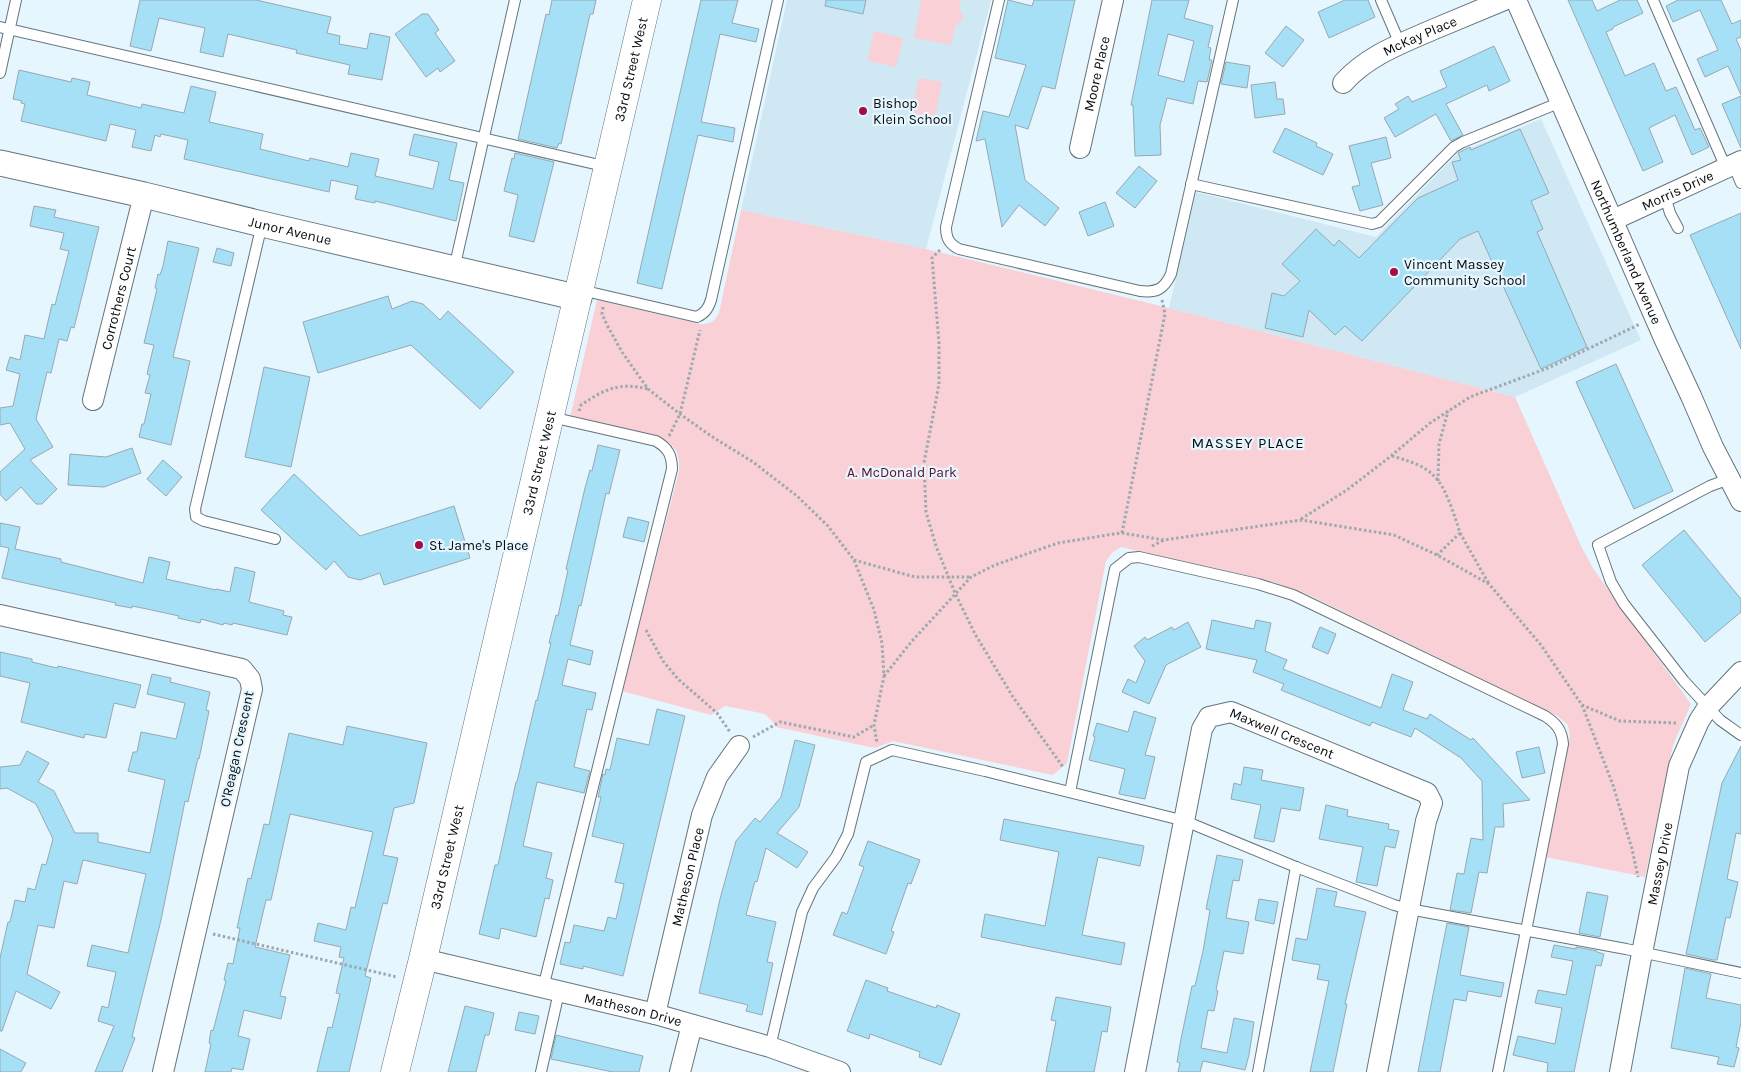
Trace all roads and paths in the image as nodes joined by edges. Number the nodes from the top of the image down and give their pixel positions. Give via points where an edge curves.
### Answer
1 (16, 0) edge
2 (516, 0) edge
3 (647, 0) edge
4 (778, 0) edge
5 (999, 0) edge
6 (1113, 0) edge
7 (1234, 0) edge
8 (1381, 0) edge
9 (1504, 0) edge
10 (1516, 0) edge
11 (1653, 0) edge
12 (5, 28) edge
13 (1400, 44) junction
14 (0, 72) edge
15 (1344, 83) dead end
16 (1561, 102) junction
17 (484, 137) junction
18 (1080, 148) dead end
19 (0, 164) edge
20 (1734, 164) edge
21 (609, 167) junction
22 (1191, 184) junction
23 (1741, 184) edge
24 (144, 195) junction
25 (1665, 196) junction
26 (1613, 220) junction
27 (262, 224) junction
28 (1678, 228) dead end
29 (948, 241) junction
30 (454, 270) junction
31 (1160, 290) junction
32 (588, 295) junction
33 (704, 314) junction
34 (1638, 325) dead end
35 (648, 389) junction
36 (93, 400) dead end
37 (1448, 411) junction
38 (680, 414) junction
39 (563, 420) junction
40 (663, 445) junction
41 (1391, 456) junction
42 (1735, 476) edge
43 (1438, 482) junction
44 (1741, 501) edge
45 (1301, 520) dead end
46 (1122, 533) dead end
47 (1460, 533) junction
48 (275, 539) dead end
49 (1436, 554) dead end
50 (854, 560) junction
51 (949, 577) junction
52 (971, 577) dead end
53 (1489, 584) dead end
54 (636, 613) junction
55 (0, 615) edge
56 (1741, 672) edge
57 (1582, 705) dead end
58 (1708, 708) junction
59 (717, 713) dead end
60 (874, 725) junction
61 (772, 727) dead end
62 (1741, 735) edge
63 (738, 746) dead end
64 (880, 756) junction
65 (1072, 780) junction
66 (1070, 792) junction
67 (1185, 821) junction
68 (1296, 867) junction
69 (1639, 883) dead end
70 (1409, 909) junction
71 (1526, 930) junction
72 (212, 934) dead end
73 (1642, 952) junction
74 (421, 970) junction
75 (1741, 973) edge
76 (551, 990) junction
77 (654, 1014) junction
78 (692, 1025) junction
79 (770, 1047) junction
80 (163, 1072) edge
81 (395, 1072) edge
82 (541, 1072) edge
83 (680, 1072) edge
84 (840, 1072) edge
85 (1135, 1072) edge
86 (1258, 1072) edge
87 (1378, 1072) edge
88 (1498, 1072) edge
89 (1620, 1072) edge

1 - 12 lane
2 - 17 lane
3 - 21 main road, 33rd Street West
4 - 33 lane via 711,300
5 - 29 lane via 946,227
6 - 18 street, Moore Place
7 - 22 lane
8 - 13 lane
9 - 13 street, McKay Place
10 - 16 street, Northumberland Avenue
11 - 20 lane
12 - 14 lane
12 - 17 lane
13 - 15 street, McKay Place via 1370,59
16 - 22 lane via 1454,147 1379,222 1372,224
16 - 26 street, Northumberland Avenue
17 - 21 lane
17 - 30 lane
19 - 24 street, Junor Avenue
20 - 23 lane
20 - 25 street, Morris Drive
21 - 32 main road, 33rd Street West
22 - 31 lane via 1171,274
24 - 27 street, Junor Avenue
24 - 36 street, Corrothers Court
25 - 26 street, Morris Drive
25 - 28 lane
26 - 42 street, Northumberland Avenue via 1664,338
27 - 30 street, Junor Avenue
27 - 48 lane via 195,509 196,517 204,521
29 - 31 lane via 959,249 1112,285 1140,291
29 - 51 path via 932,258 939,384 924,463 926,512
30 - 32 street, Junor Avenue
31 - 46 path via 1165,314
32 - 33 lane via 697,317
32 - 35 path
32 - 39 main road, 33rd Street West
33 - 38 path
34 - 37 path via 1548,368 1470,397
35 - 38 path
35 - 39 path via 616,386 580,405
37 - 41 path
37 - 43 path via 1439,444
38 - 40 path
38 - 50 path via 753,462 797,496 828,526
39 - 40 lane
39 - 74 main road, 33rd Street West
40 - 54 lane via 670,452 672,469
41 - 43 path via 1412,462 1434,475
41 - 45 path
42 - 44 street, Northumberland Avenue
42 - 58 lane via 1598,545 1611,582 1624,604
43 - 47 path
47 - 49 path
47 - 53 path
50 - 51 path via 915,577
50 - 60 path via 874,610 882,643 884,676
51 - 52 path
51 - 65 path via 975,634
54 - 59 path via 663,661 678,679
54 - 76 lane
55 - 80 street, O'Reagan Crescent via 242,669 250,679 252,689
56 - 58 street, Massey Drive
57 - 69 path via 1613,785
58 - 62 lane
58 - 73 street, Massey Drive via 1679,766
60 - 61 path via 854,737 780,722
60 - 64 path
63 - 77 street, Matheson Place via 717,777 702,815
64 - 66 lane via 892,750
64 - 79 lane via 866,762 848,834 805,906
65 - 66 lane
65 - 71 lane via 1115,568 1129,558 1139,557 1293,595 1545,716 1559,728 1563,744
66 - 67 lane
67 - 68 lane
67 - 70 street, Maxwell Crescent via 1202,729 1209,717 1231,712 1427,793 1432,802
67 - 85 street, Maxwell Crescent
68 - 70 lane
68 - 86 lane
70 - 71 lane
70 - 87 street, Maxwell Crescent
71 - 73 lane
71 - 88 lane
72 - 74 path
73 - 75 lane
73 - 89 street, Massey Drive
74 - 76 street, Matheson Drive
74 - 81 main road, 33rd Street West
76 - 77 street, Matheson Drive
76 - 82 lane
77 - 78 street, Matheson Drive
78 - 79 street, Matheson Drive
78 - 83 street
79 - 84 street, Matheson Drive

